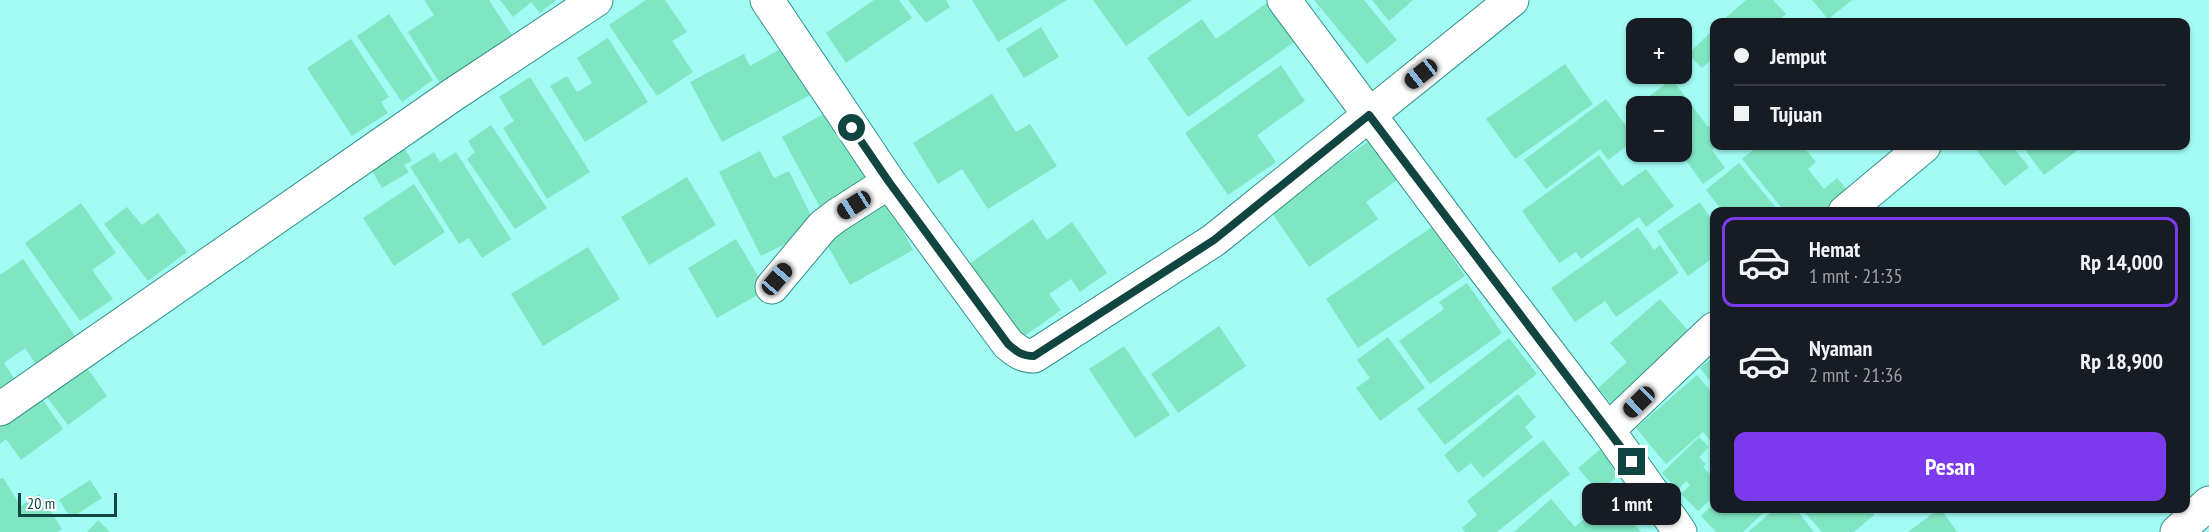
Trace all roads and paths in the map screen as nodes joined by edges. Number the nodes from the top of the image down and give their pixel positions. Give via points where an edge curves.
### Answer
1 (596, 0) edge
2 (767, 0) edge
3 (1284, 0) edge
4 (1512, 0) edge
5 (1369, 115) junction
6 (1919, 150) edge
7 (889, 182) junction
8 (1851, 207) edge
9 (772, 287) dead end
10 (1710, 333) edge
11 (0, 409) edge
12 (1608, 430) junction
13 (2209, 504) edge
14 (1680, 532) edge
15 (2177, 532) edge

1 - 11 street
2 - 7 street
3 - 5 street
4 - 5 street
5 - 7 street via 1214,240 1034,356 1019,353 1008,344
5 - 12 street
6 - 8 street
7 - 9 street via 824,226
10 - 12 street
12 - 14 street
13 - 15 street

